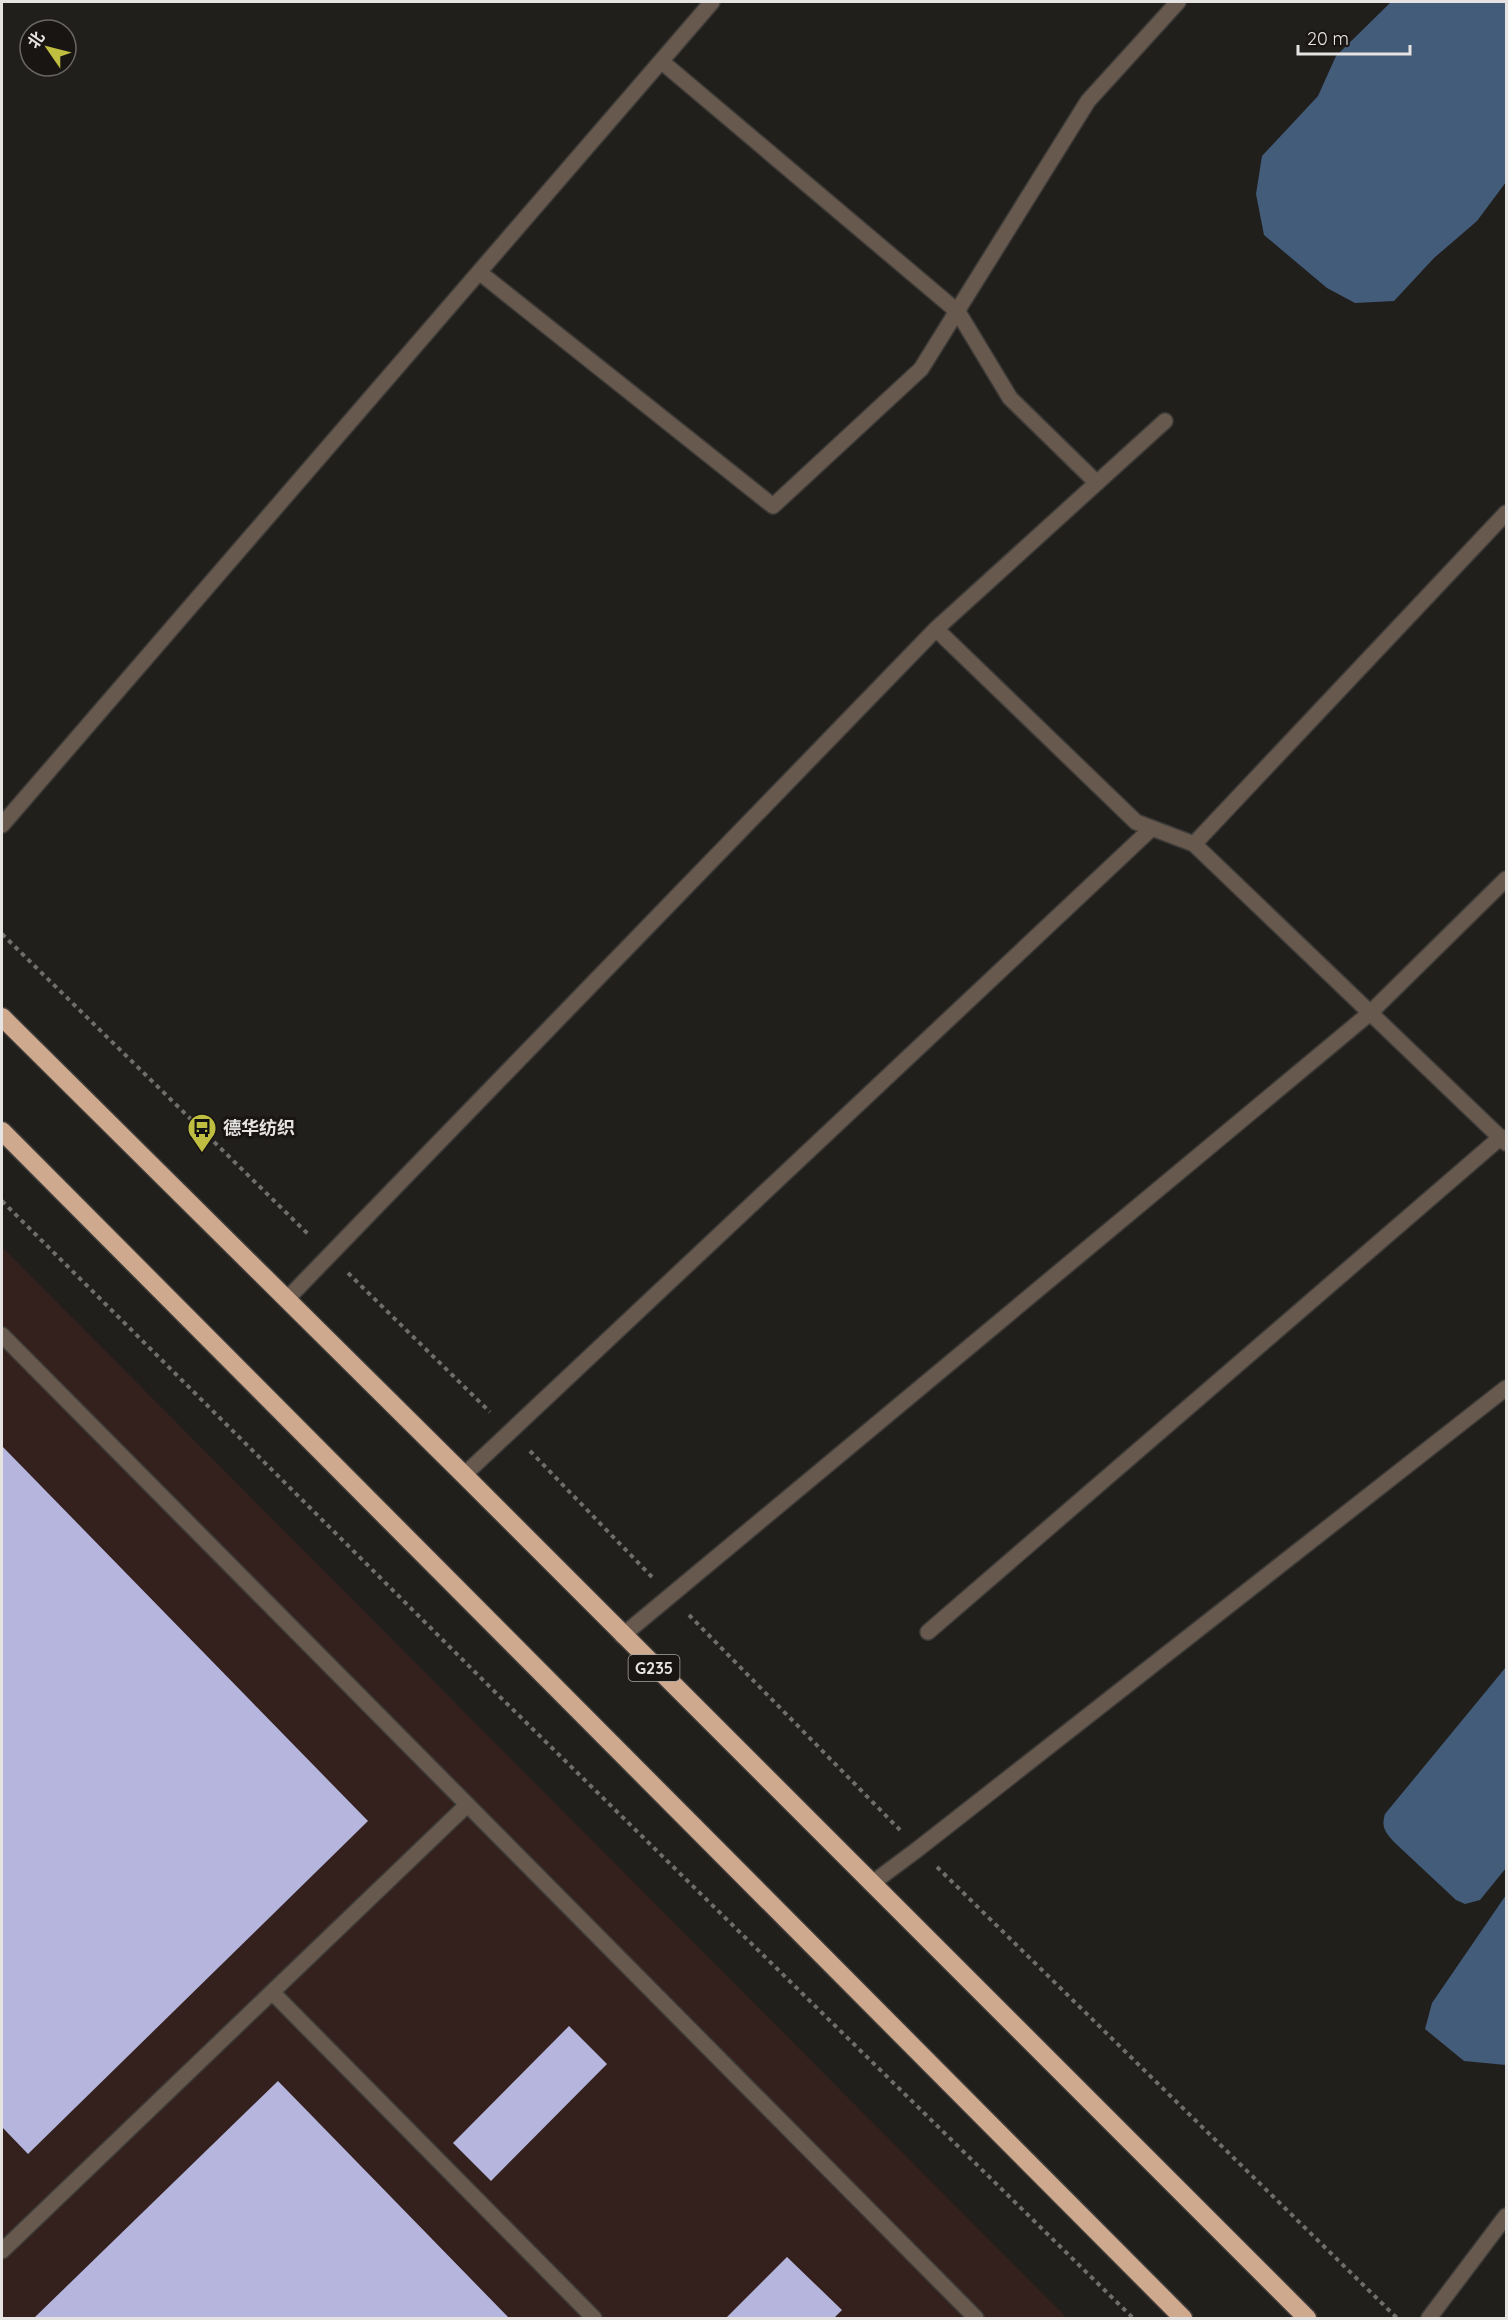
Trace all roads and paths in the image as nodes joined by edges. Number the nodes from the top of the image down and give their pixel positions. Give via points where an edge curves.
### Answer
1 (712, 2) edge
2 (1178, 2) edge
3 (660, 61) junction
4 (479, 272) junction
5 (958, 312) junction
6 (1165, 421) dead end
7 (1097, 483) junction
8 (1506, 513) edge
9 (936, 630) junction
10 (2, 825) edge
11 (1152, 828) junction
12 (1194, 844) junction
13 (1506, 879) edge
14 (2, 934) edge
15 (1370, 1013) junction
16 (2, 1017) edge
17 (2, 1131) edge
18 (1504, 1140) edge
19 (2, 1201) edge
20 (330, 1255) junction
21 (287, 1299) junction
22 (2, 1335) edge
23 (1506, 1388) edge
24 (510, 1431) junction
25 (464, 1475) junction
26 (669, 1594) junction
27 (928, 1632) dead end
28 (622, 1636) junction
29 (467, 1805) junction
30 (918, 1849) junction
31 (871, 1884) junction
32 (272, 1992) junction
33 (1506, 2216) edge
34 (3, 2248) edge
35 (594, 2319) edge
36 (976, 2319) edge
37 (1132, 2319) edge
38 (1183, 2319) edge
39 (1307, 2319) edge
40 (1397, 2319) edge
41 (1429, 2319) edge

1 - 3 street
2 - 5 street via 1088,100
3 - 4 street
3 - 5 street
4 - 5 street via 773,506 921,369
4 - 10 street
5 - 7 street via 1010,398
6 - 7 street
7 - 9 street
8 - 12 street
9 - 11 street via 1136,822
9 - 20 street
11 - 12 street
11 - 24 street
12 - 15 street
13 - 15 street
14 - 20 path
15 - 18 street
15 - 26 street
16 - 21 highway, G235
17 - 38 highway
18 - 27 street
19 - 37 path
20 - 21 street
20 - 24 path
21 - 25 highway, G235
22 - 29 street
23 - 30 street
24 - 25 street
24 - 26 path
25 - 28 highway, G235
26 - 28 street
26 - 30 path
28 - 31 highway, G235
29 - 32 street
29 - 36 street
30 - 31 street
30 - 40 path
31 - 39 highway, G235
32 - 34 street
32 - 35 street
33 - 41 street

